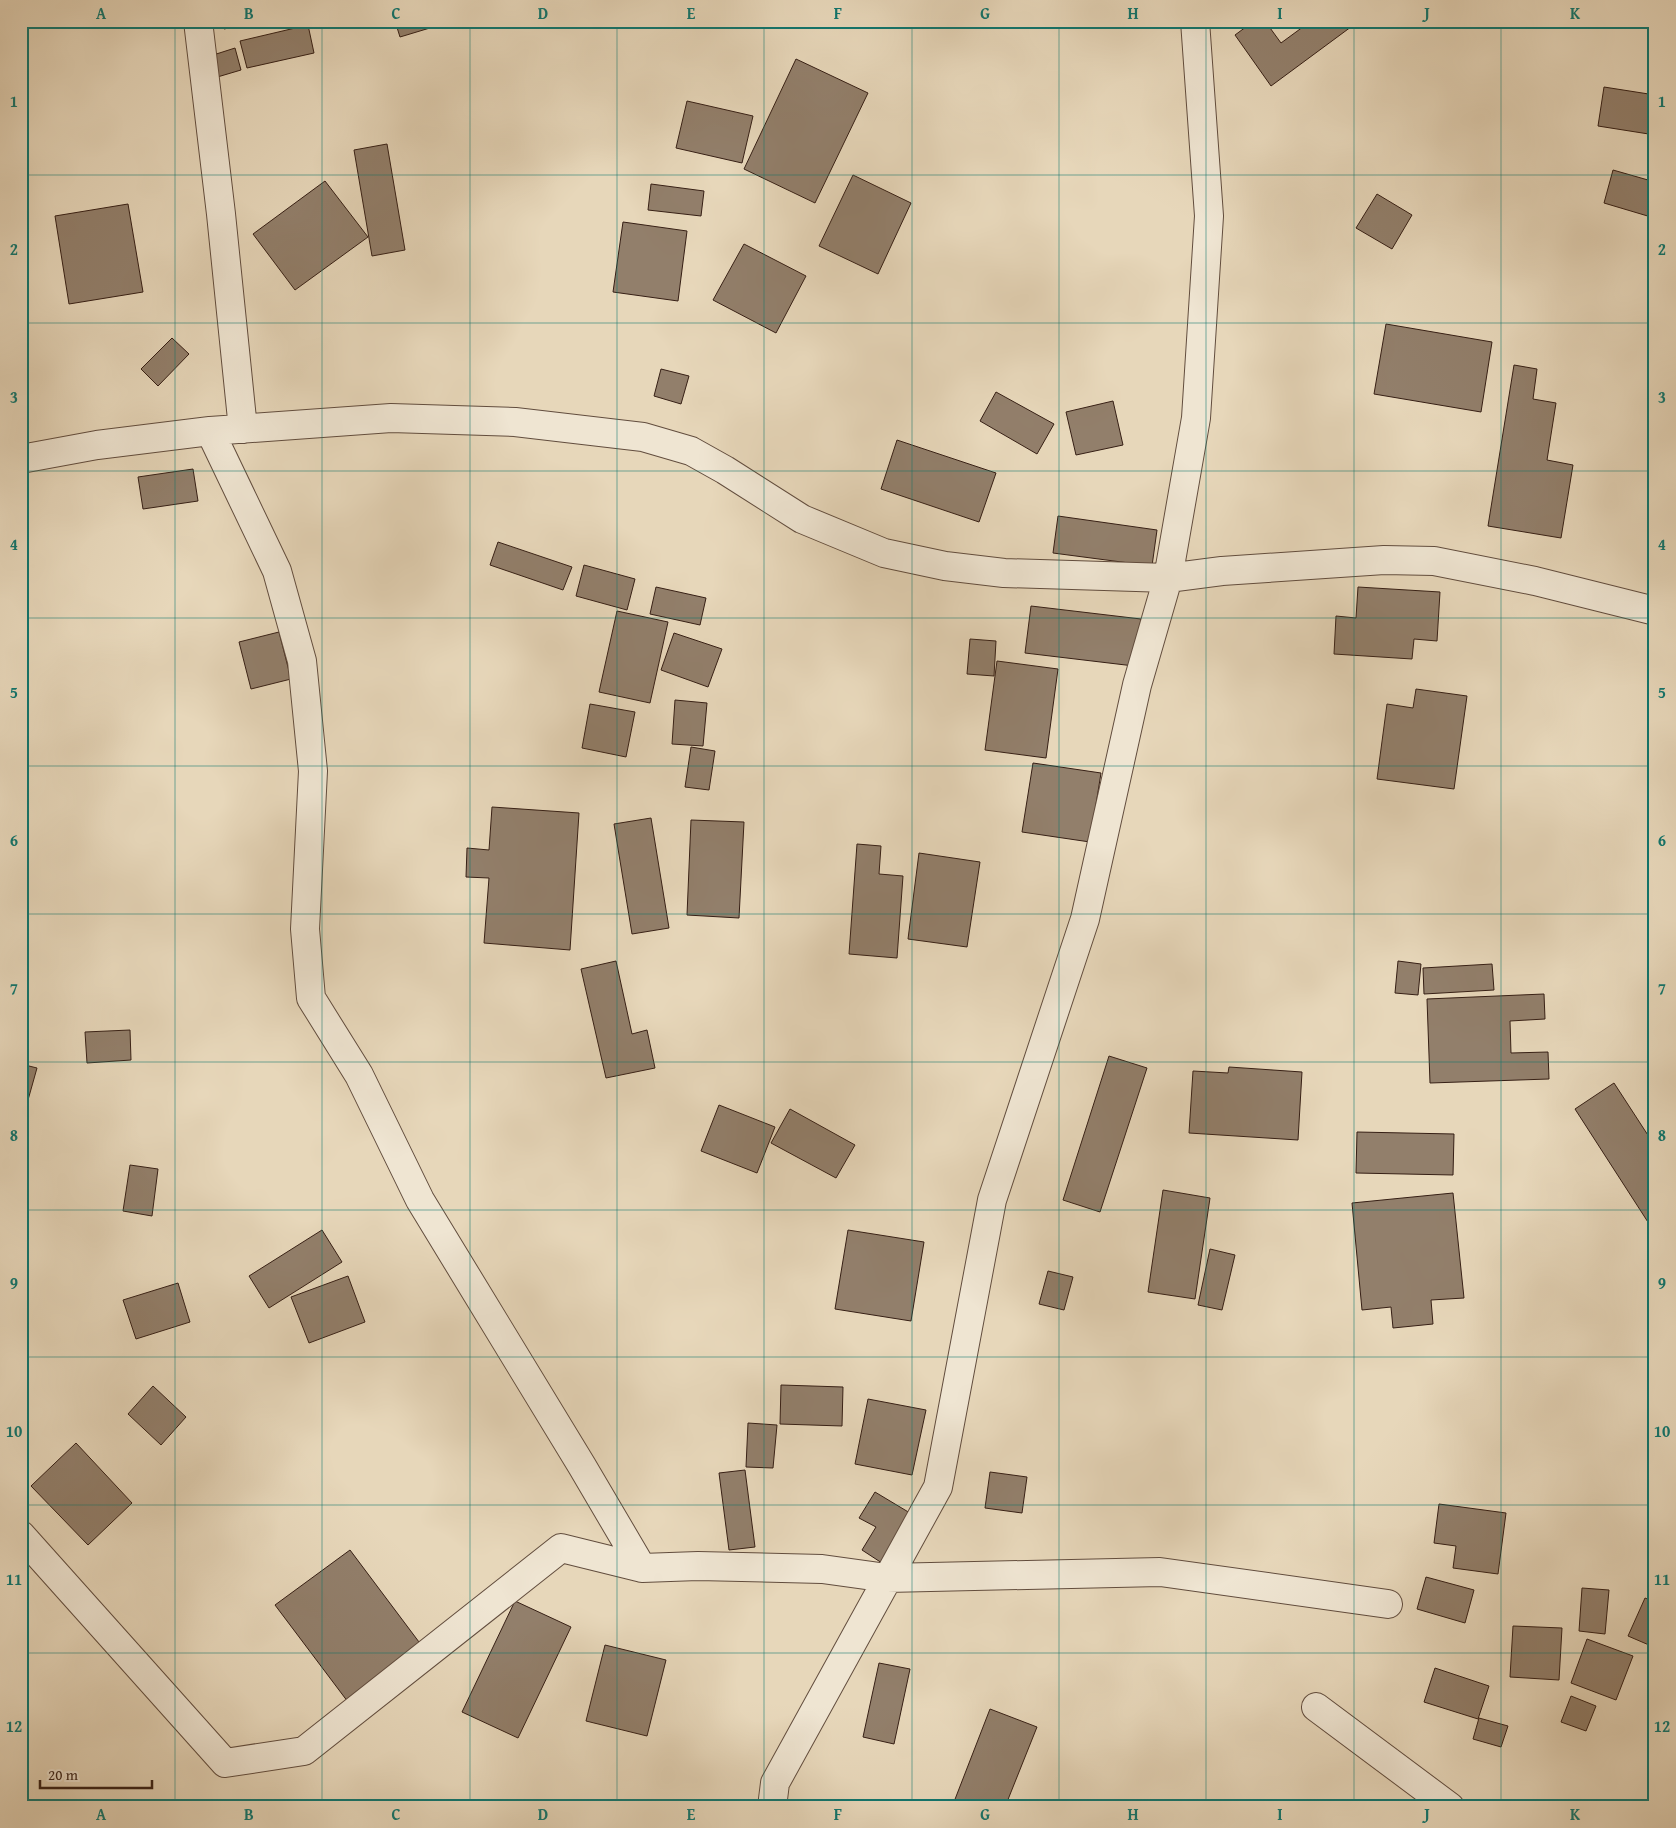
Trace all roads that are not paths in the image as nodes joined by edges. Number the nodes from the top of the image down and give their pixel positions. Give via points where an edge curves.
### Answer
1 (198, 21) edge
2 (1195, 21) edge
3 (243, 429) junction
4 (210, 431) junction
5 (21, 459) edge
6 (1168, 578) junction
7 (1655, 611) edge
8 (21, 1535) edge
9 (642, 1568) junction
10 (887, 1578) junction
11 (1388, 1604) dead end
12 (1316, 1707) dead end
13 (772, 1807) edge
14 (1450, 1807) edge

1 - 3 street
2 - 6 street via 1209,216 1196,418
3 - 4 street
3 - 6 street via 391,418 515,422 643,437 691,450 802,519 884,553 945,566 1004,573
4 - 5 street via 97,445
4 - 9 street via 277,571 302,661 313,771 305,929 311,998 359,1075 420,1200
6 - 7 street via 1384,560 1434,561 1535,581
6 - 10 street via 1137,685 1085,919 992,1200 938,1487
8 - 9 street via 225,1763 304,1752 561,1548
9 - 10 street via 822,1569
10 - 11 street via 1160,1572
10 - 13 street via 775,1783
12 - 14 street

